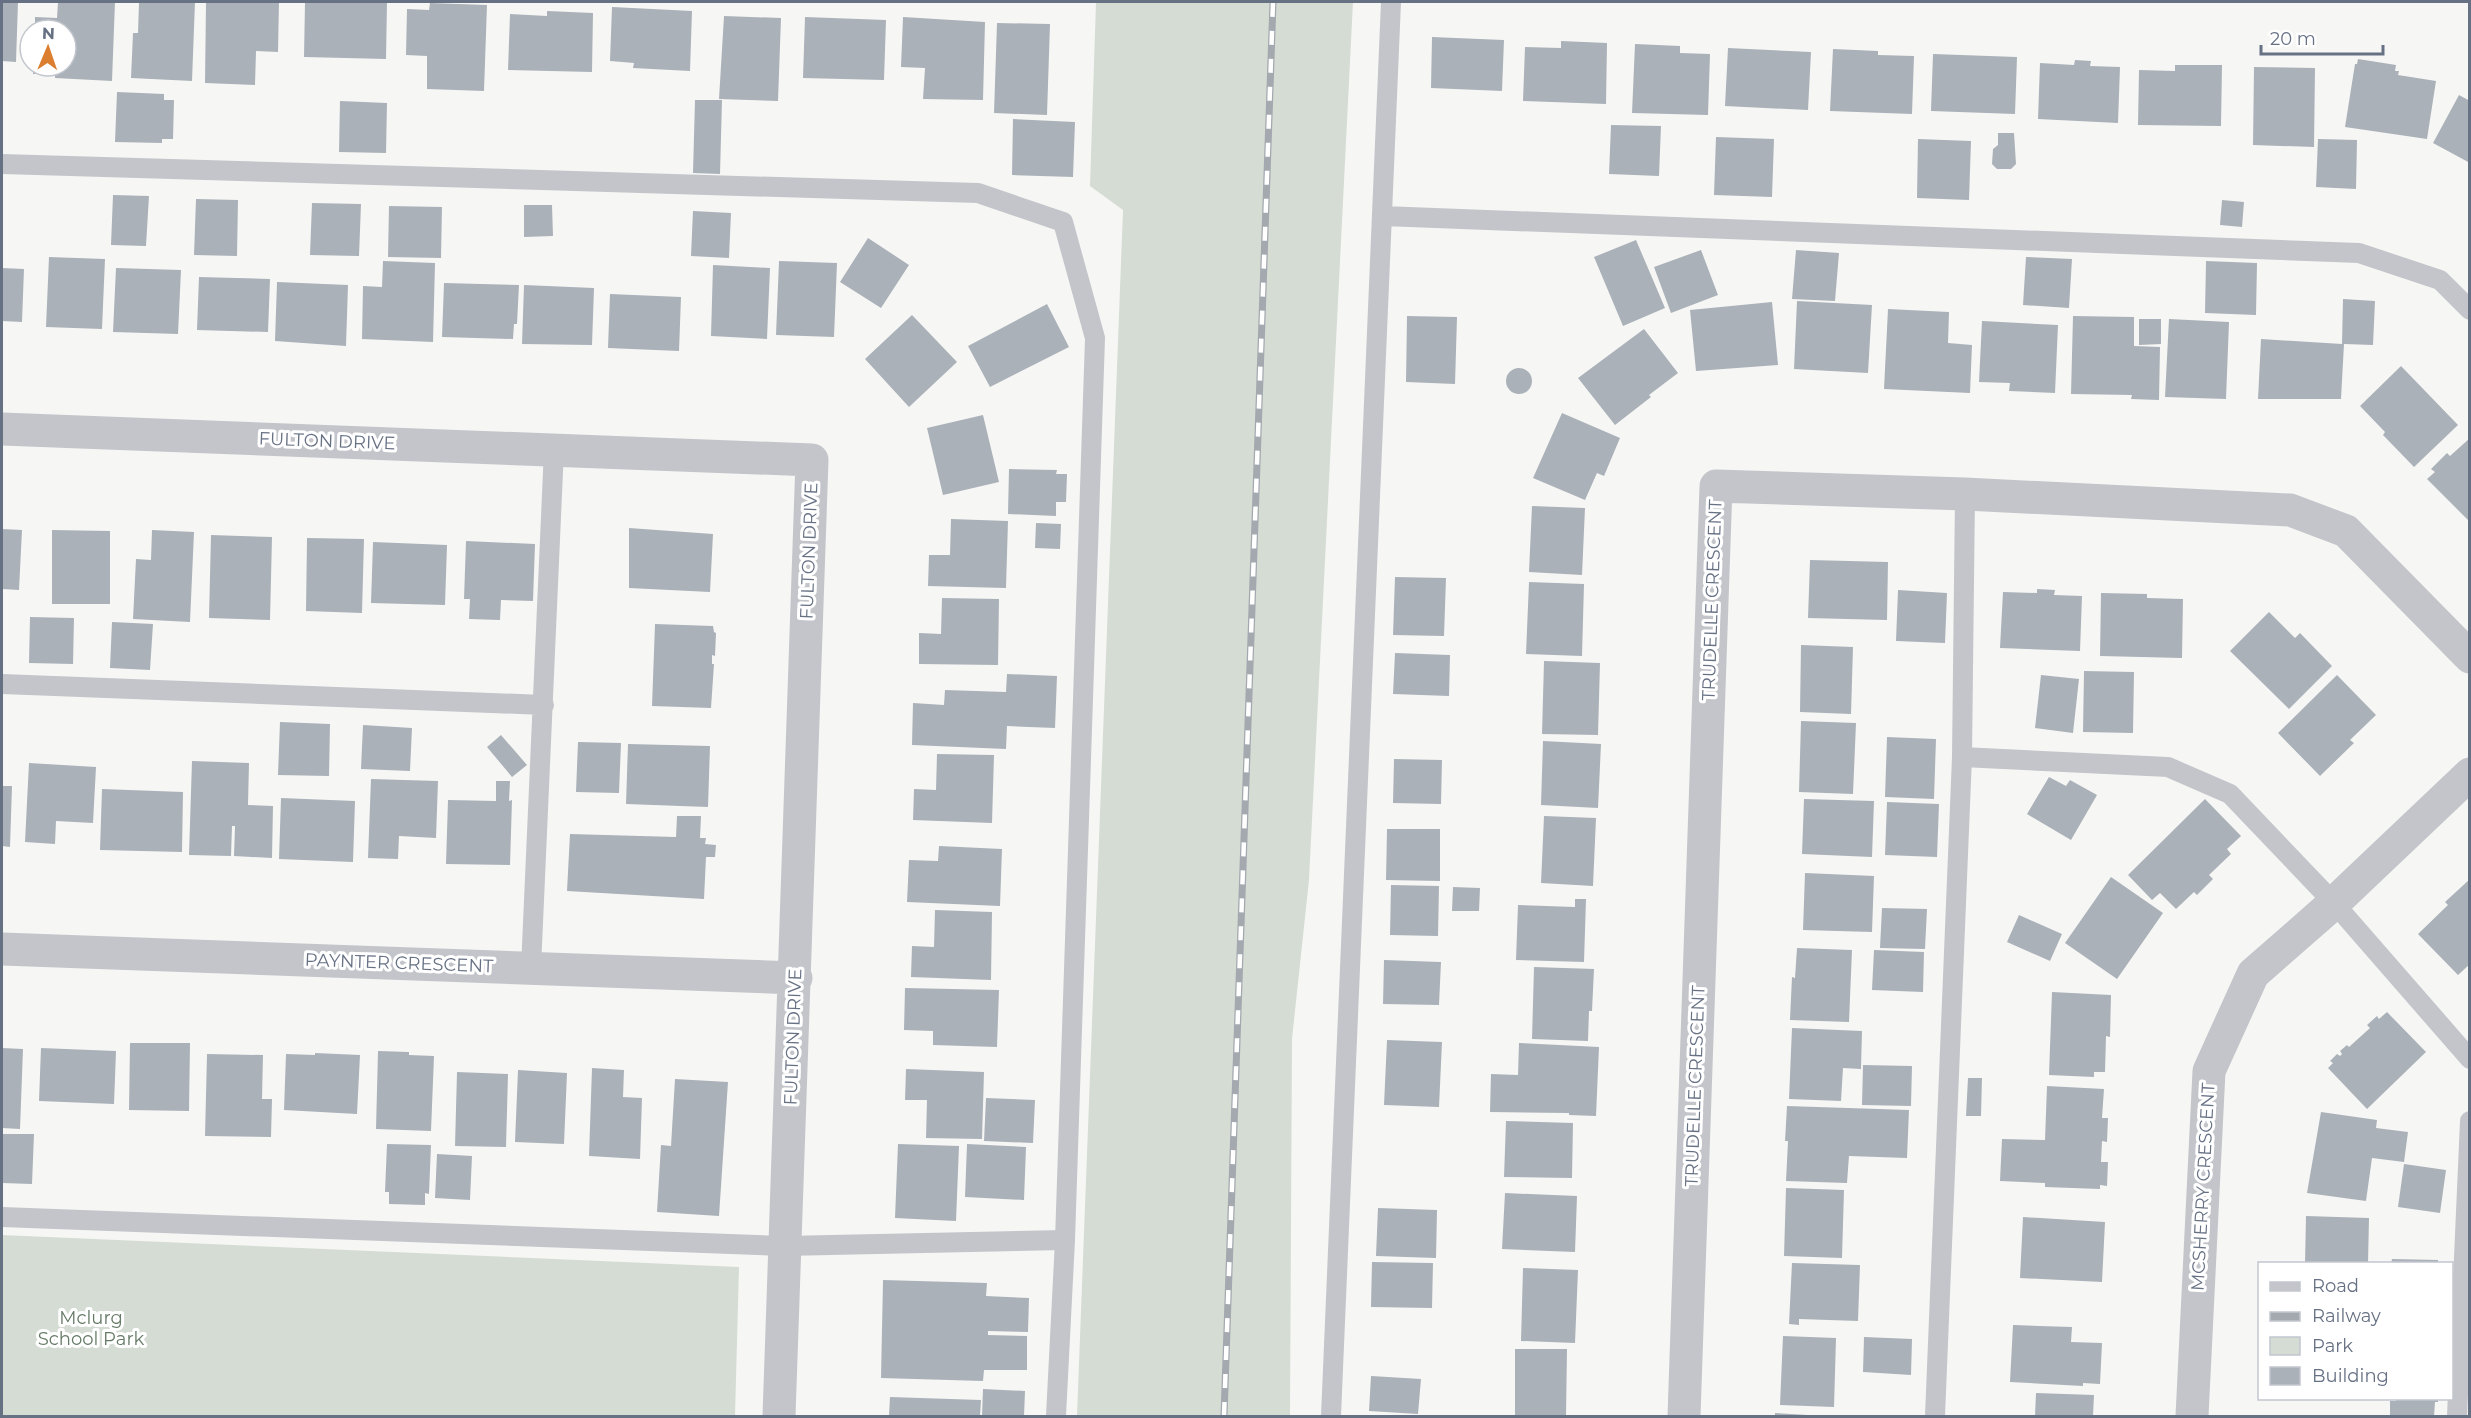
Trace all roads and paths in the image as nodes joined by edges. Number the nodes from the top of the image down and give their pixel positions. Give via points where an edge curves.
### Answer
1 (1391, 2) edge
2 (2, 164) edge
3 (1383, 216) junction
4 (2469, 310) edge
5 (2, 429) edge
6 (554, 449) junction
7 (1965, 494) junction
8 (2469, 657) edge
9 (2, 684) edge
10 (544, 705) junction
11 (1962, 758) junction
12 (2469, 774) edge
13 (2334, 903) junction
14 (2, 948) edge
15 (531, 968) junction
16 (796, 978) junction
17 (2469, 1059) edge
18 (2469, 1120) edge
19 (2, 1217) edge
20 (1065, 1240) junction
21 (784, 1246) junction
22 (779, 1416) edge
23 (1056, 1416) edge
24 (1331, 1416) edge
25 (1684, 1416) edge
26 (1935, 1416) edge
27 (2192, 1416) edge
28 (2457, 1416) edge

1 - 3 lane
2 - 20 lane via 978,194 1063,222 1095,338
3 - 4 lane via 2359,253 2440,280
3 - 24 lane
5 - 6 street, FULTON DRIVE
6 - 10 lane
6 - 16 street, FULTON DRIVE via 812,460
7 - 8 street, TRUDELLE CRESCENT via 2290,510 2346,531
7 - 11 lane
7 - 25 street, TRUDELLE CRESCENT via 1716,486
9 - 10 lane
10 - 15 lane
11 - 13 lane via 2169,767 2230,794
11 - 26 lane
12 - 13 street, MCSHERRY CRESCENT
13 - 17 lane
13 - 27 street, MCSHERRY CRESCENT via 2253,974 2209,1071
14 - 15 street, PAYNTER CRESCENT
15 - 16 street, PAYNTER CRESCENT
16 - 21 street, FULTON DRIVE
18 - 28 lane
19 - 21 lane
20 - 21 lane
20 - 23 lane
21 - 22 street, FULTON DRIVE

